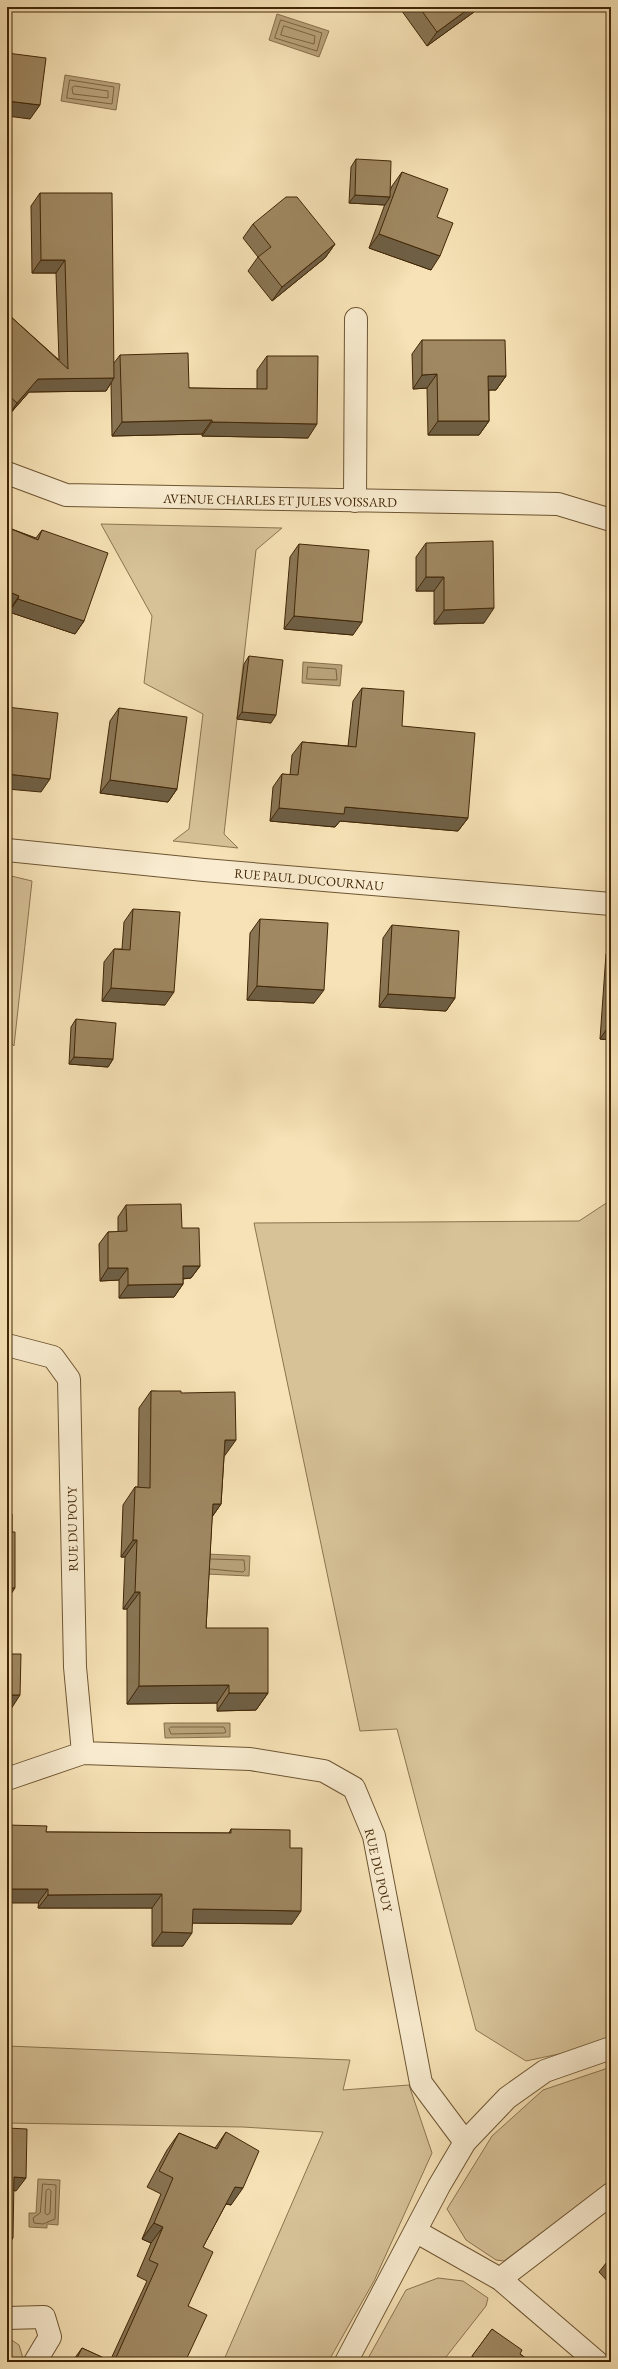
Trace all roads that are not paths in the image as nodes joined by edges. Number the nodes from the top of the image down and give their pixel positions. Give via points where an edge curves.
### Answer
1 (356, 319) dead end
2 (7, 474) edge
3 (355, 501) junction
4 (611, 520) edge
5 (7, 850) edge
6 (611, 904) edge
7 (7, 1345) edge
8 (83, 1753) junction
9 (7, 1779) edge
10 (611, 2048) edge
11 (465, 2142) junction
12 (611, 2194) edge
13 (417, 2232) junction
14 (500, 2280) junction
15 (7, 2318) edge
16 (35, 2362) edge
17 (346, 2362) edge
18 (597, 2362) edge

1 - 3 street
2 - 3 street, AVENUE CHARLES ET JULES VOISSARD via 66,495
3 - 4 street, AVENUE CHARLES ET JULES VOISSARD via 558,504
5 - 6 street, RUE PAUL DUCOURNAU via 212,871
7 - 8 street, RUE DU POUY via 53,1357 69,1379 75,1668
8 - 9 street, RUE DU POUY
8 - 11 street, RUE DU POUY via 250,1759 324,1771 354,1788 374,1836 421,2083
10 - 11 street via 545,2071 507,2098
11 - 13 street via 439,2186
12 - 14 street
13 - 14 street
13 - 17 street
14 - 18 street
15 - 16 street via 44,2317 50,2337

